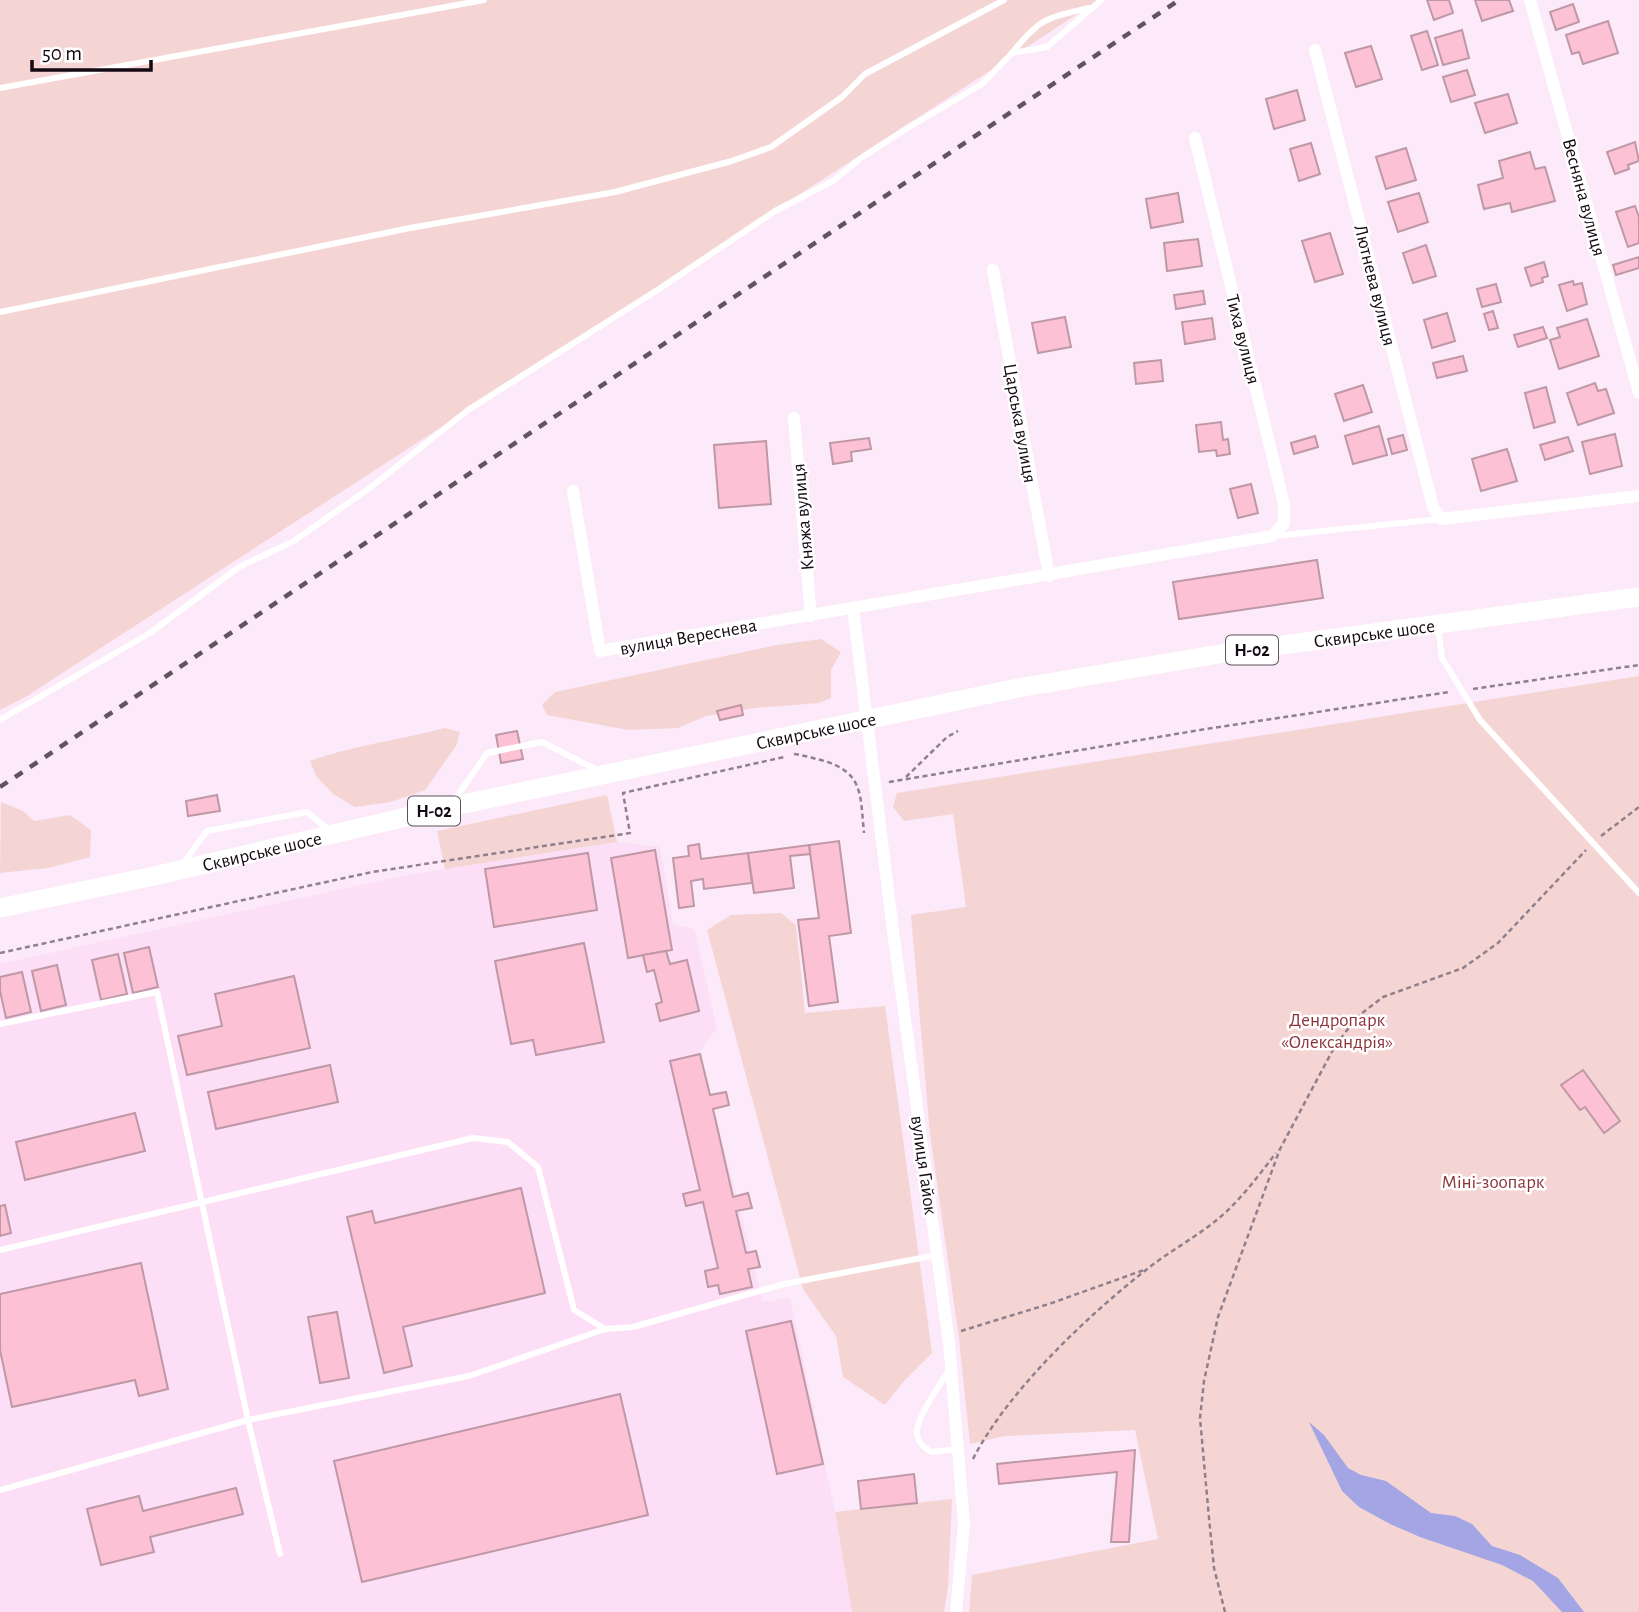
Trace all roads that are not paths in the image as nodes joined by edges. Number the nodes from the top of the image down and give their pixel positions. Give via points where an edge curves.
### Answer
1 (484, 0) edge
2 (1004, 0) edge
3 (1101, 0) edge
4 (1530, 0) edge
5 (1089, 8) junction
6 (1315, 50) dead end
7 (1012, 53) junction
8 (0, 88) edge
9 (1195, 138) dead end
10 (993, 270) dead end
11 (0, 312) edge
12 (1639, 393) edge
13 (794, 418) dead end
14 (573, 491) dead end
15 (1639, 496) edge
16 (1441, 519) junction
17 (1272, 536) junction
18 (1049, 576) junction
19 (1639, 597) edge
20 (853, 608) junction
21 (811, 616) junction
22 (1438, 624) junction
23 (868, 719) junction
24 (0, 720) edge
25 (607, 775) junction
26 (449, 807) junction
27 (334, 834) junction
28 (178, 870) junction
29 (1639, 893) edge
30 (0, 908) edge
31 (0, 1024) edge
32 (201, 1200) junction
33 (0, 1250) edge
34 (937, 1255) junction
35 (605, 1329) junction
36 (951, 1367) junction
37 (248, 1420) junction
38 (958, 1449) junction
39 (0, 1490) edge
40 (280, 1554) dead end
41 (956, 1612) edge

1 - 8 lane
2 - 11 lane via 865,74 842,97 771,147 732,162 615,192 410,228
3 - 5 lane
4 - 12 street, Весняна вулиця
5 - 7 lane via 1047,47
5 - 7 lane via 1032,27
6 - 16 street, Лютнева вулиця via 1433,507
7 - 24 lane via 982,84 861,158 833,181 775,211 468,410 371,488 294,541 239,566 150,633
9 - 17 street, Тиха вулиця via 1284,504 1284,524
10 - 18 street, Царська вулиця
13 - 21 street, Княжа вулиця
14 - 21 street, вулиця Вереснева via 600,651
15 - 16 street
16 - 17 lane
17 - 18 street
18 - 20 street
19 - 22 main road, Сквирське шосе / Н-02
20 - 21 street
20 - 23 street, вулиця Гайок
22 - 23 main road, Сквирське шосе / Н-02 via 1018,688
22 - 29 lane via 1442,658 1494,738
23 - 25 main road, Сквирське шосе / Н-02
23 - 34 street, вулиця Гайок
25 - 26 main road, Сквирське шосе / Н-02
25 - 26 lane via 542,742 487,753
26 - 27 main road, Сквирське шосе / Н-02
27 - 28 main road, Сквирське шосе / Н-02
27 - 28 lane via 307,813 207,831
28 - 30 main road, Сквирське шосе / Н-02
31 - 32 lane via 157,992
32 - 33 lane
32 - 35 lane via 473,1138 508,1142 538,1167 575,1310
32 - 37 lane
34 - 35 lane via 784,1284 633,1327
34 - 36 street, вулиця Гайок
35 - 37 lane via 469,1376
36 - 38 street, вулиця Гайок
36 - 38 lane via 916,1433 921,1445 931,1452
37 - 39 lane
37 - 40 lane
38 - 41 street, вулиця Гайок via 964,1524

